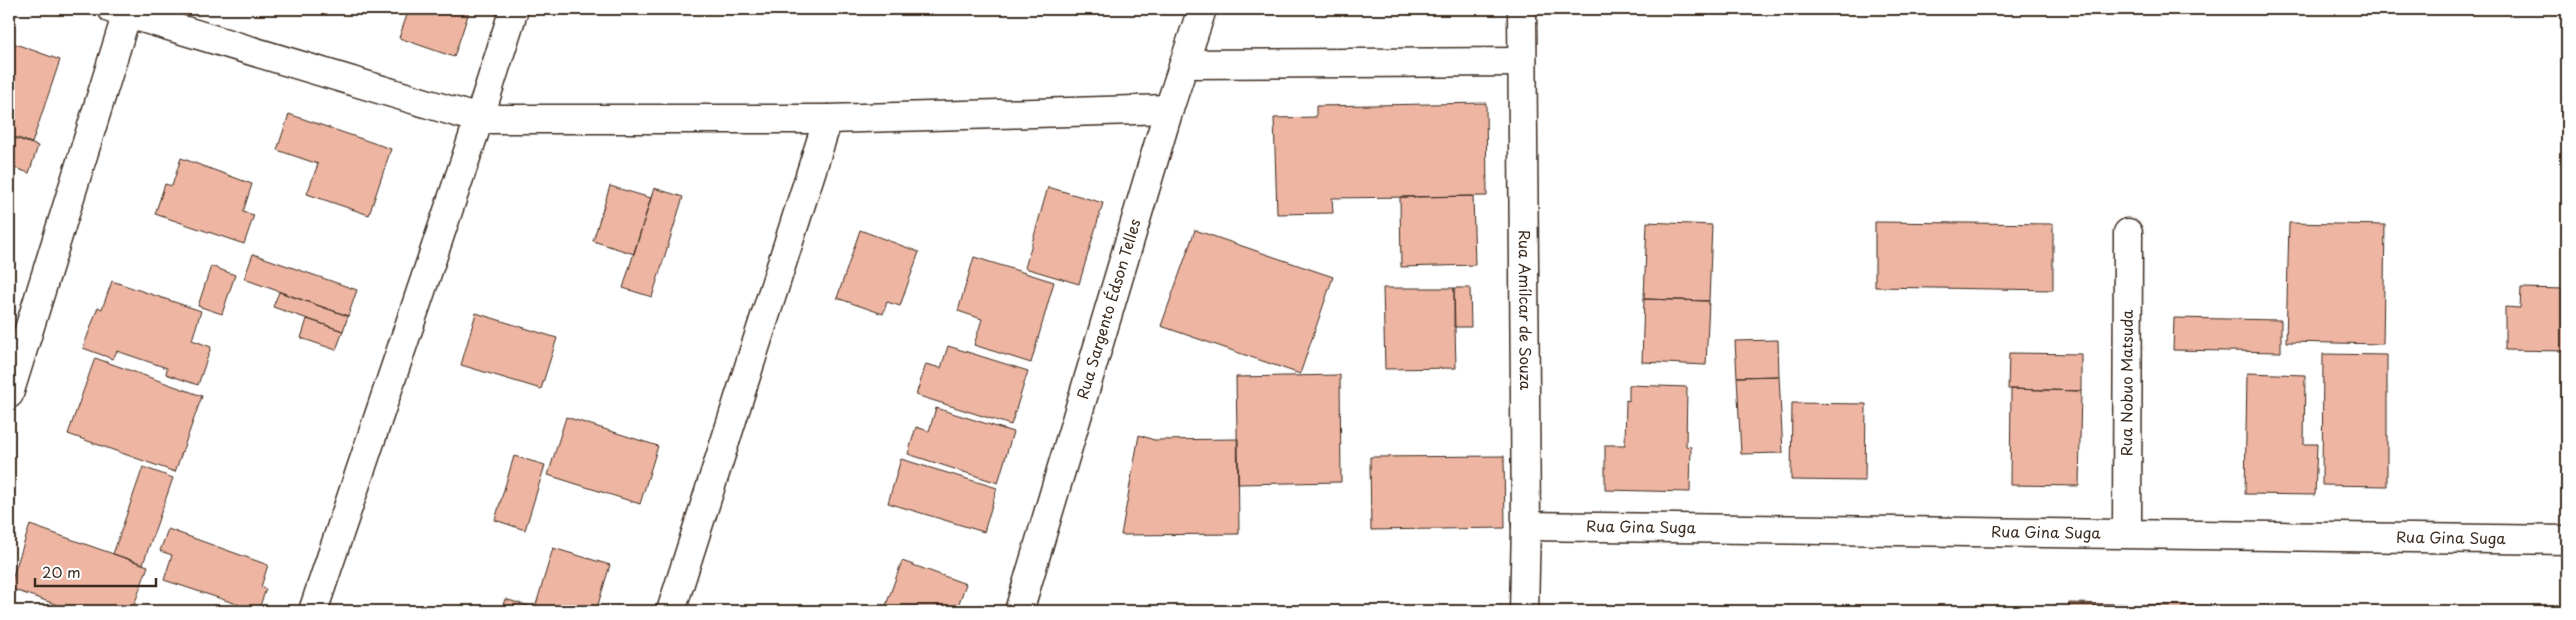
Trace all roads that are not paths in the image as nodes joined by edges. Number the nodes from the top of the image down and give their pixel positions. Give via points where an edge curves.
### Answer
1 (514, 9) edge
2 (1202, 9) edge
3 (1522, 9) edge
4 (120, 11) edge
5 (1522, 62) junction
6 (1184, 64) junction
7 (1169, 109) junction
8 (828, 118) junction
9 (480, 119) junction
10 (2128, 233) dead end
11 (9, 394) edge
12 (1526, 526) junction
13 (2128, 532) junction
14 (2567, 540) edge
15 (313, 611) edge
16 (671, 611) edge
17 (1019, 611) edge
18 (1524, 611) edge

1 - 9 street
2 - 6 street, Rua Sargento Édson Telles
3 - 5 street, Rua Amílcar de Souza
4 - 9 street
4 - 11 street
5 - 6 street
5 - 12 street, Rua Amílcar de Souza
6 - 7 street, Rua Sargento Édson Telles
7 - 8 street
7 - 17 street, Rua Sargento Édson Telles
8 - 9 street
8 - 16 street
9 - 15 street
10 - 13 street, Rua Nobuo Matsuda
12 - 13 street, Rua Gina Suga
12 - 18 street, Rua Amílcar de Souza
13 - 14 street, Rua Gina Suga

